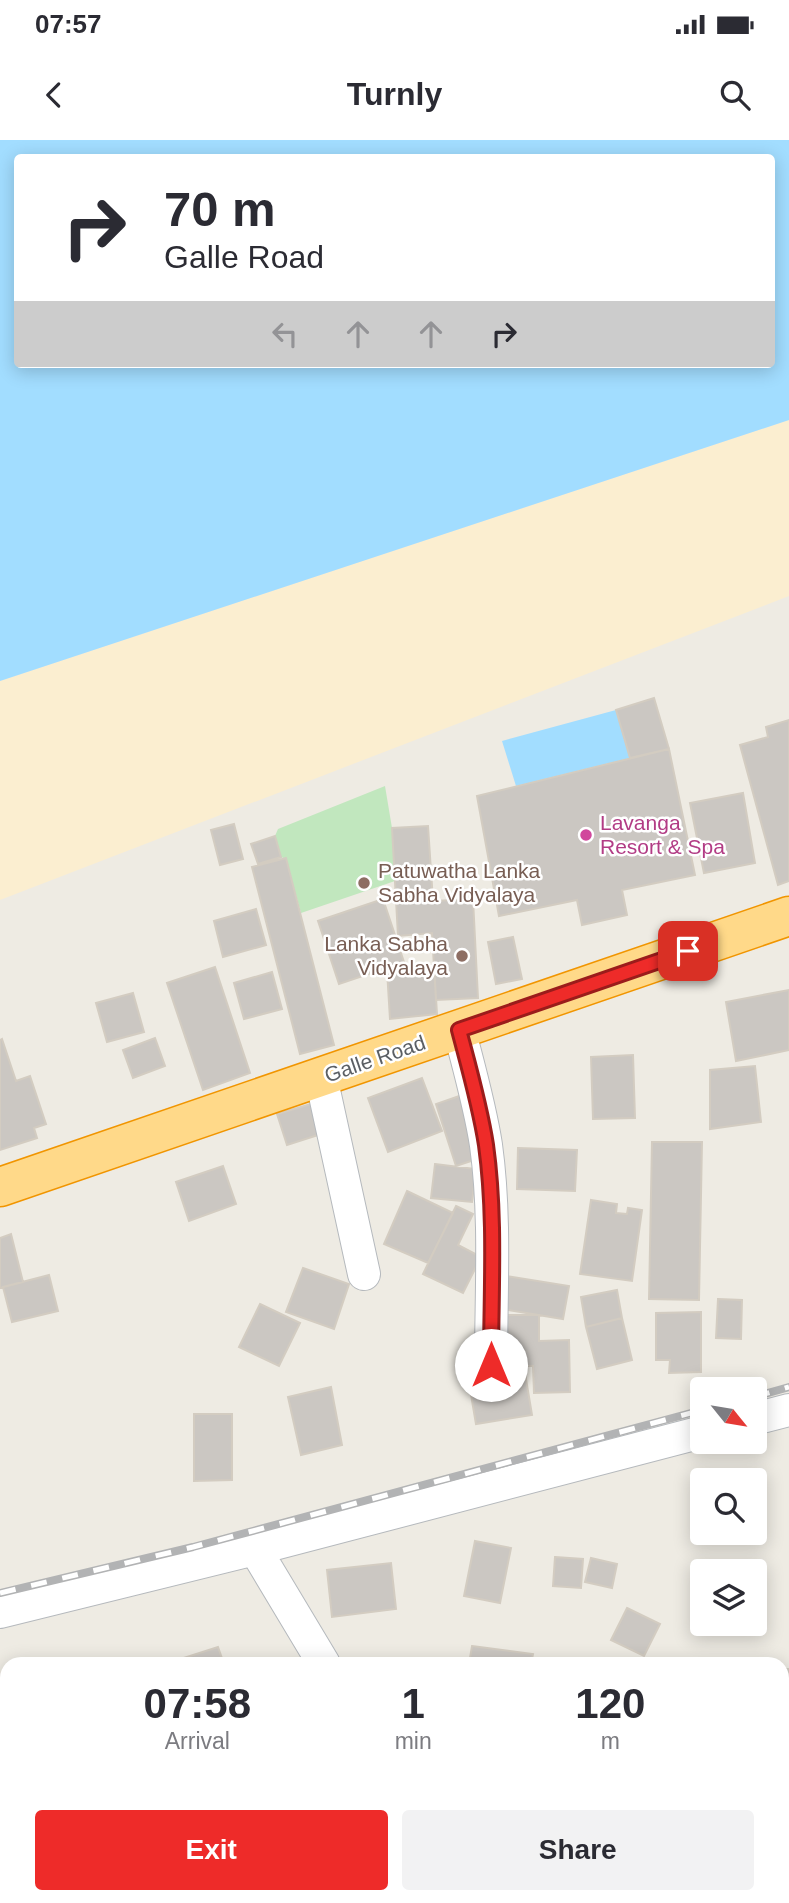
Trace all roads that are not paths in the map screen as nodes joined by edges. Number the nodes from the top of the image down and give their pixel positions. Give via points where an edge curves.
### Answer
1 (789, 916) edge
2 (459, 1030) junction
3 (321, 1077) junction
4 (0, 1187) edge
5 (364, 1274) dead end
6 (491, 1365) dead end
7 (789, 1410) edge
8 (767, 1416) edge
9 (690, 1435) edge
10 (255, 1549) junction
11 (0, 1612) edge
12 (320, 1657) edge

1 - 2 highway, Galle Road
2 - 3 highway, Galle Road
2 - 6 street via 486,1146
3 - 4 highway, Galle Road
3 - 5 street
7 - 8 street
9 - 10 street
10 - 11 street
10 - 12 street

